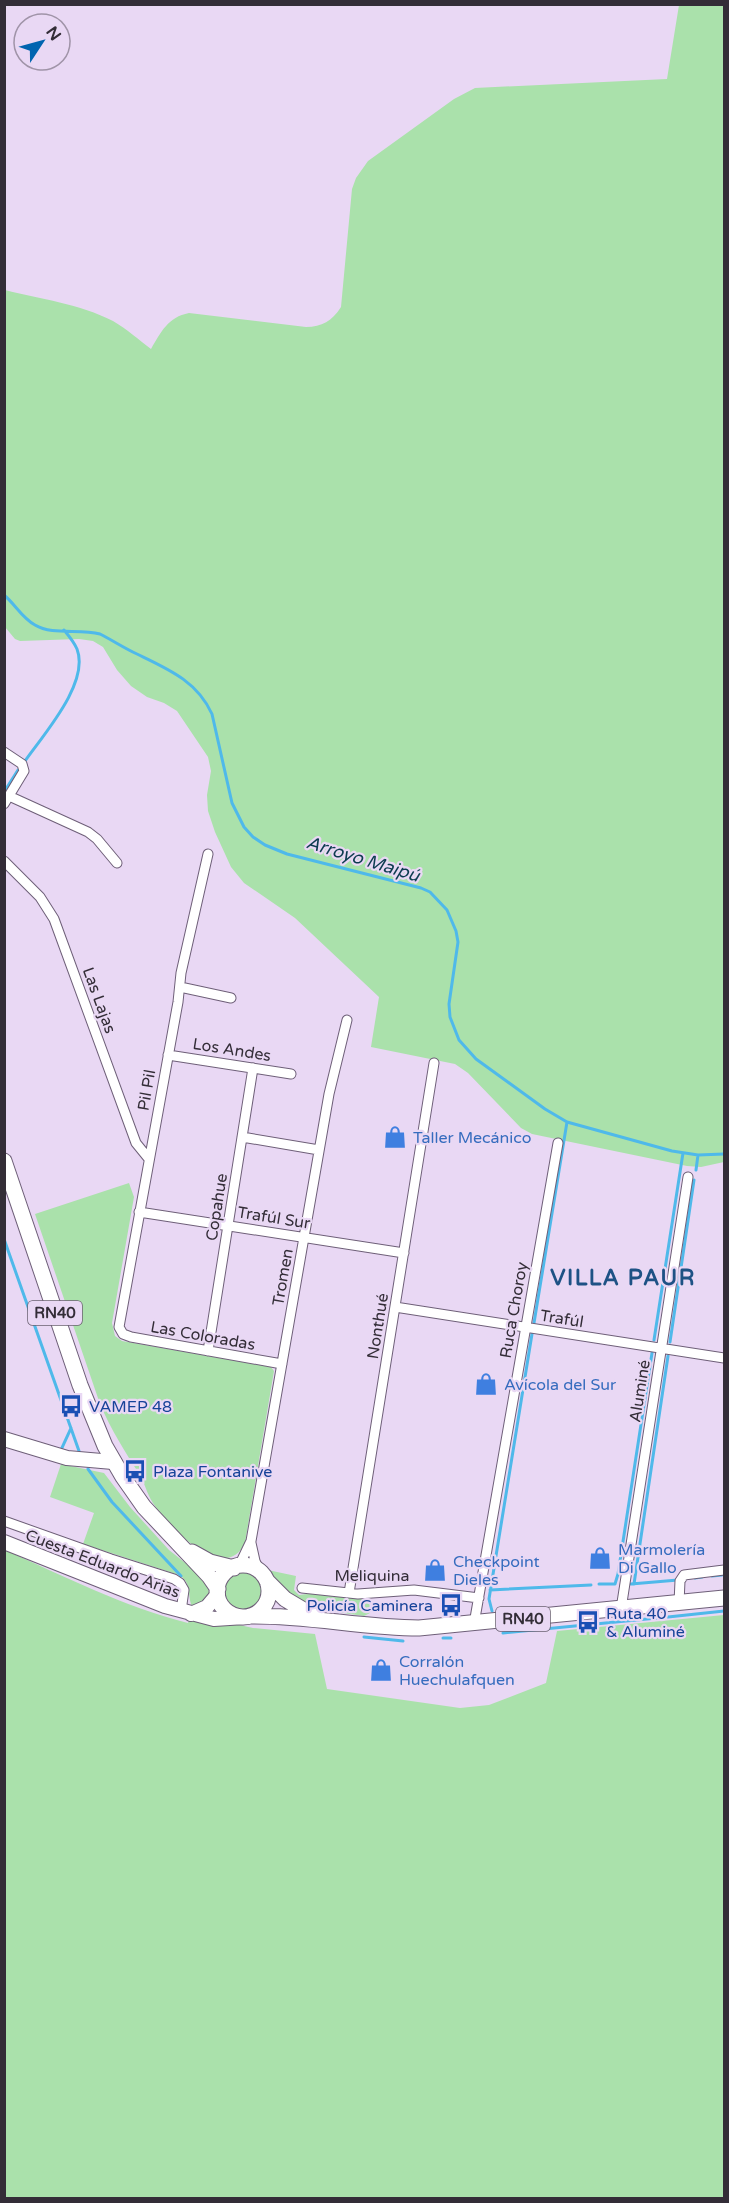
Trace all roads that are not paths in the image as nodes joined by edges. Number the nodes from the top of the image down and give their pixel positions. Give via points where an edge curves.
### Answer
1 (4, 752) edge
2 (7, 800) edge
3 (208, 854) dead end
4 (4, 861) edge
5 (117, 864) dead end
6 (180, 987) junction
7 (231, 998) dead end
8 (347, 1020) dead end
9 (168, 1054) junction
10 (434, 1063) dead end
11 (253, 1068) junction
12 (291, 1074) dead end
13 (242, 1137) junction
14 (558, 1143) dead end
15 (319, 1150) junction
16 (149, 1159) junction
17 (4, 1161) edge
18 (688, 1177) dead end
19 (139, 1212) junction
20 (228, 1226) junction
21 (304, 1237) junction
22 (404, 1253) junction
23 (395, 1308) junction
24 (526, 1328) junction
25 (121, 1332) joint
26 (661, 1348) junction
27 (208, 1351) junction
28 (724, 1358) edge
29 (282, 1364) junction
30 (4, 1438) edge
31 (113, 1462) junction
32 (4, 1521) edge
33 (175, 1540) junction
34 (251, 1541) junction
35 (4, 1542) edge
36 (236, 1567) junction
37 (724, 1570) edge
38 (263, 1576) junction
39 (302, 1588) dead end
40 (218, 1591) junction
41 (349, 1593) junction
42 (724, 1598) edge
43 (479, 1599) junction
44 (679, 1603) junction
45 (621, 1609) junction
46 (186, 1612) junction
47 (247, 1617) junction
48 (322, 1620) junction
49 (474, 1624) junction

1 - 2 street via 22,764 24,771
2 - 5 street via 88,832
3 - 6 street, Pil Pil
4 - 16 street, Las Lajas via 40,897 54,919 135,1141
6 - 7 street
6 - 9 street, Pil Pil
8 - 15 street, Tromen
9 - 11 street, Los Andes
9 - 16 street, Pil Pil
10 - 22 street, Nonthué
11 - 12 street, Los Andes
11 - 13 street, Copahue
13 - 15 street
13 - 20 street, Copahue
14 - 24 street, Ruca Choroy
15 - 21 street, Tromen
16 - 19 street, Pil Pil
17 - 31 main road, RN40 via 86,1403
18 - 26 street, Aluminé
19 - 20 street, Trafúl Sur
19 - 25 street, Pil Pil via 119,1324
20 - 21 street, Trafúl Sur
20 - 27 street, Copahue
21 - 22 street, Trafúl Sur
21 - 29 street, Tromen
22 - 23 street, Nonthué
23 - 24 street, Trafúl
23 - 41 street, Nonthué
24 - 26 street, Trafúl
24 - 43 street, Ruca Choroy
25 - 27 street, Las Coloradas
26 - 28 street, Trafúl
26 - 45 street, Aluminé
27 - 29 street, Las Coloradas
29 - 34 street, Tromen
30 - 31 street via 67,1458
31 - 33 main road, RN40 via 138,1500
32 - 46 street via 176,1580 184,1590
33 - 36 main road, RN40 via 210,1562
33 - 40 main road, RN40
34 - 36 street, Tromen
34 - 38 street, Tromen
35 - 46 street, Cuesta Eduardo Arias
36 - 38 main road, RN40 via 250,1567
36 - 40 main road via 221,1578
37 - 44 street via 684,1575
38 - 47 main road via 269,1592 267,1603
38 - 48 main road, RN40 via 285,1599
39 - 41 street, Meliquina
40 - 46 street, Cuesta Eduardo Arias via 207,1607
40 - 47 main road, RN40 via 225,1609
41 - 43 street, Meliquina via 414,1590
42 - 44 main road, RN40
43 - 49 street, Ruca Choroy
44 - 45 main road, RN40
45 - 49 main road, RN40
46 - 47 street, Cuesta Eduardo Arias via 219,1620
47 - 48 main road, RN40
48 - 49 main road, RN40 via 399,1628

